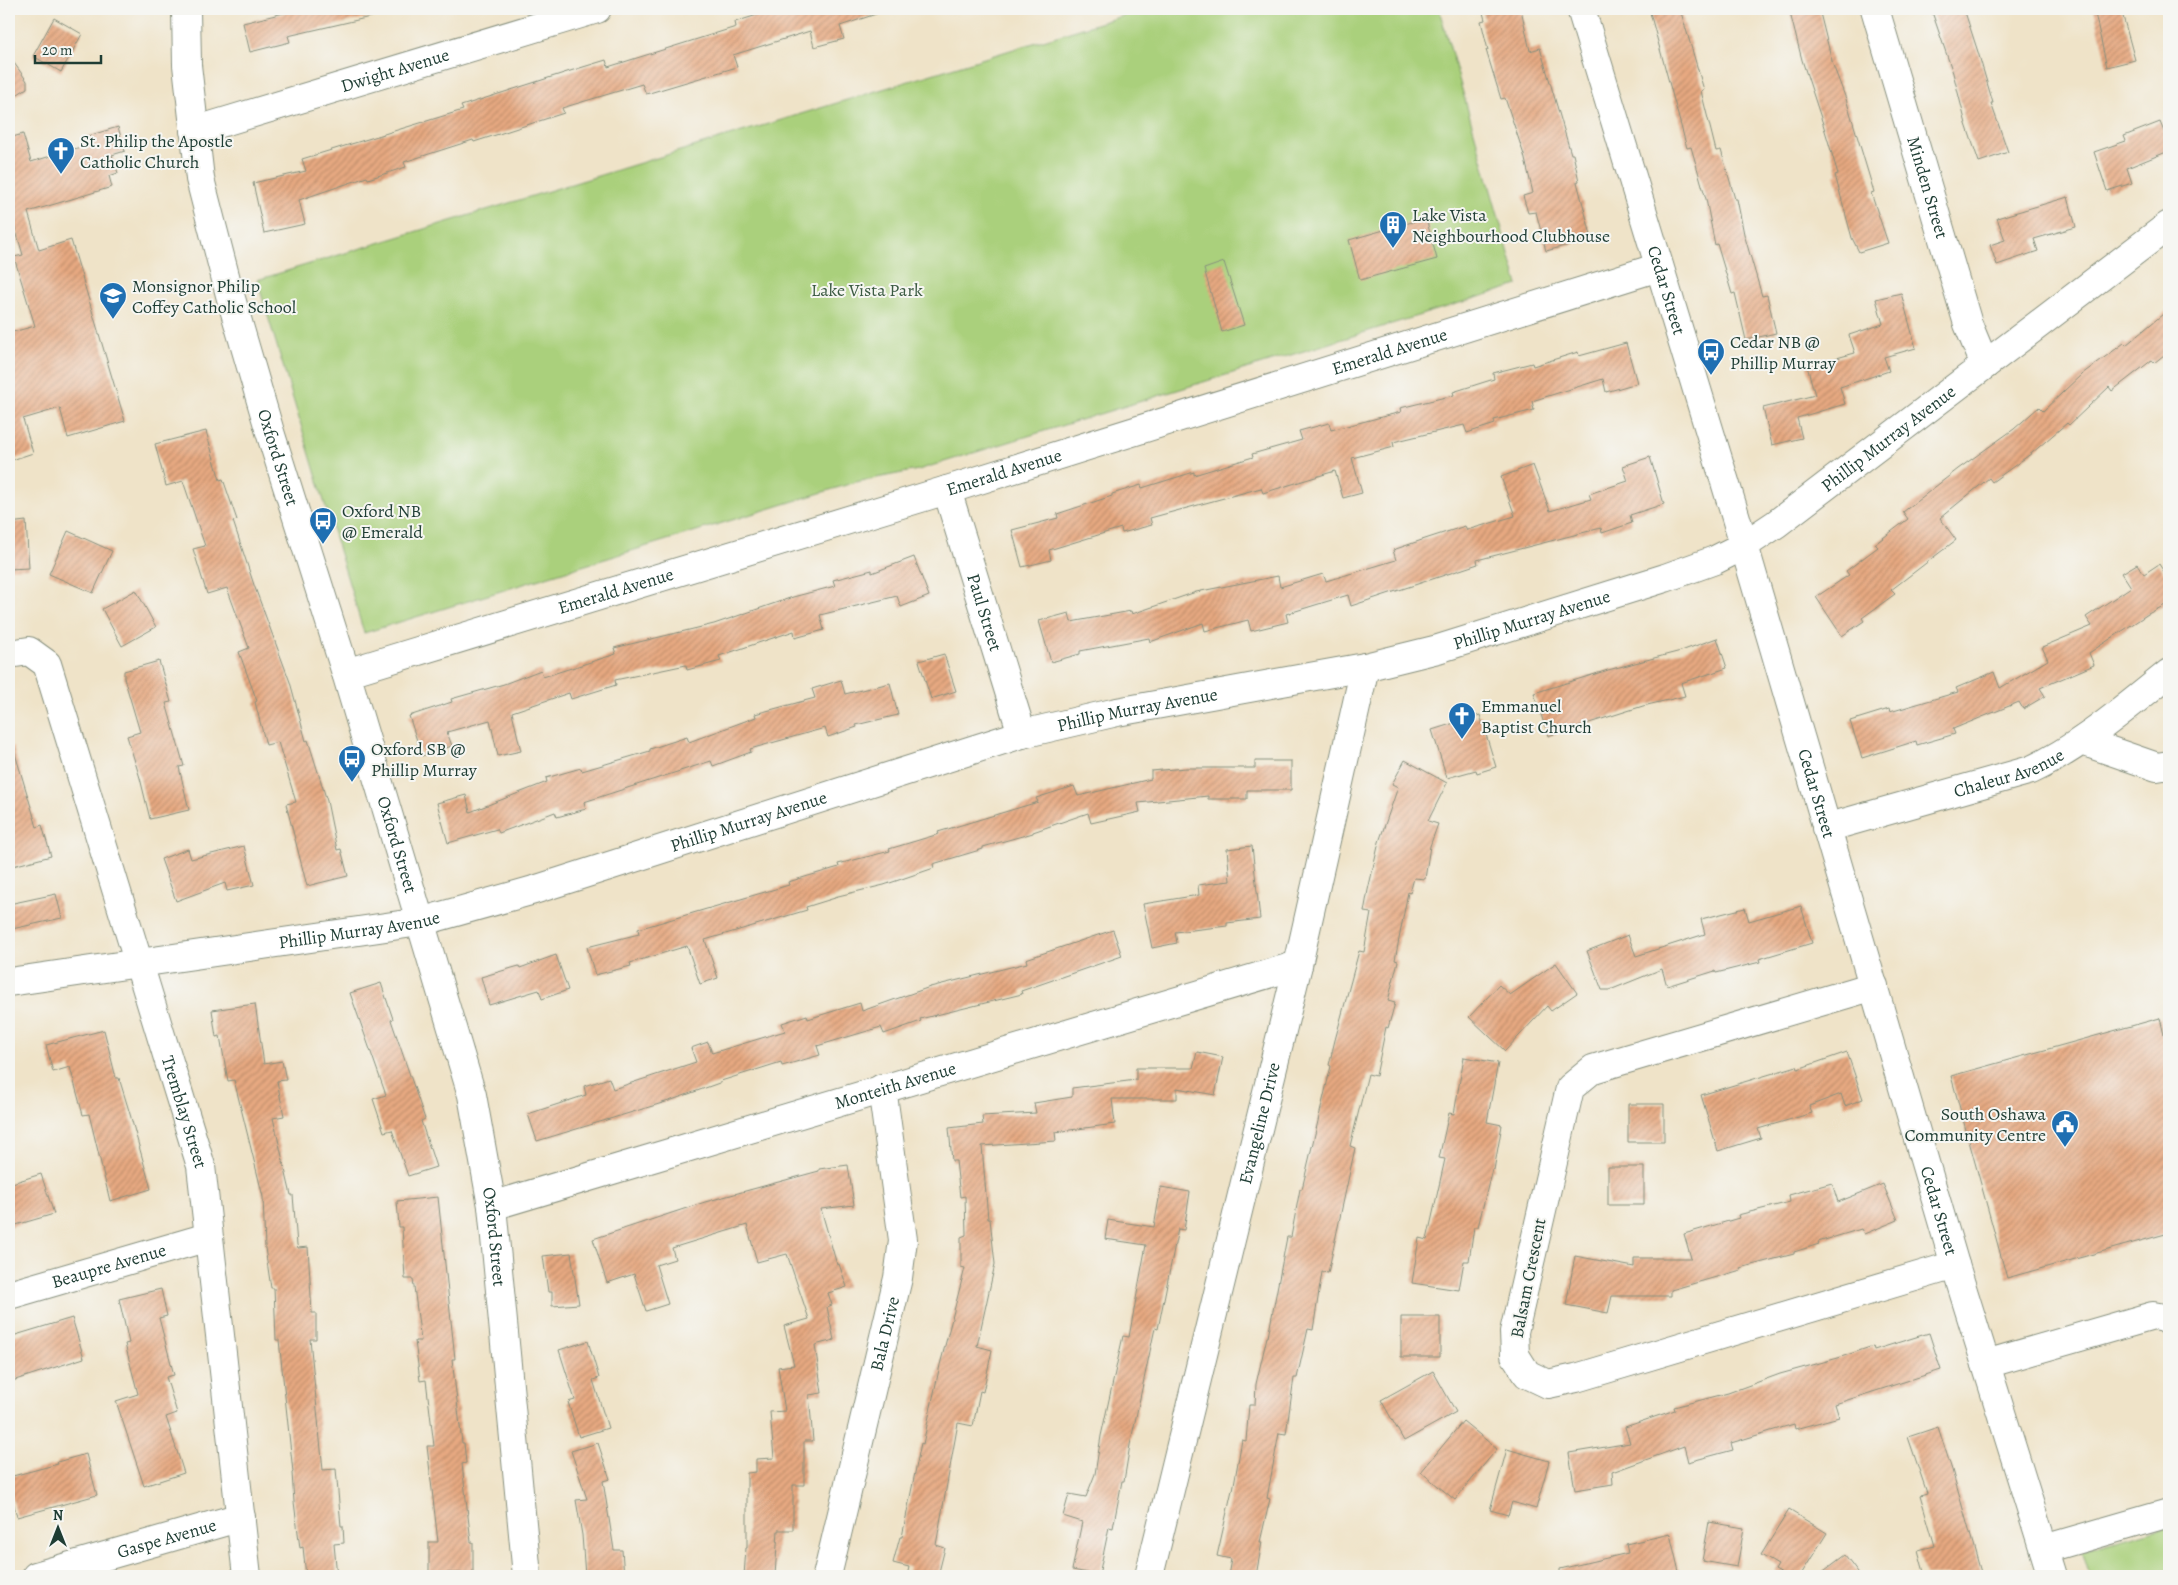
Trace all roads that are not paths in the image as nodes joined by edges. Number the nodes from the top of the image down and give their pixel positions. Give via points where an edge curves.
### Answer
1 (186, 9) edge
2 (597, 9) edge
3 (1581, 9) edge
4 (1875, 9) edge
5 (560, 14) edge
6 (194, 131) junction
7 (2169, 225) edge
8 (1659, 267) junction
9 (1985, 365) junction
10 (947, 490) junction
11 (1744, 546) junction
12 (9, 654) edge
13 (1365, 667) junction
14 (346, 673) junction
15 (2169, 674) edge
16 (1022, 734) junction
17 (2082, 741) junction
18 (2169, 765) edge
19 (1826, 828) junction
20 (420, 922) junction
21 (138, 963) junction
22 (1298, 965) junction
23 (9, 982) edge
24 (1874, 986) junction
25 (882, 1088) junction
26 (492, 1206) junction
27 (208, 1237) junction
28 (1955, 1265) junction
29 (9, 1295) edge
30 (2169, 1322) edge
31 (1986, 1364) junction
32 (2169, 1513) edge
33 (241, 1518) junction
34 (2044, 1549) junction
35 (36, 1576) edge
36 (247, 1576) edge
37 (527, 1576) edge
38 (827, 1576) edge
39 (1149, 1576) edge
40 (2052, 1576) edge

1 - 6 street, Oxford Street via 187,65
2 - 5 street, Dwight Avenue
3 - 8 street, Cedar Street
4 - 9 street, Minden Street via 1968,324
5 - 6 street, Dwight Avenue
6 - 14 street, Oxford Street via 200,179 230,295
7 - 9 street, Phillip Murray Avenue
8 - 10 street, Emerald Avenue
8 - 11 street, Cedar Street
9 - 11 street, Phillip Murray Avenue via 1809,501
10 - 14 street, Emerald Avenue
10 - 16 street, Paul Street
11 - 13 street, Phillip Murray Avenue via 1665,578 1456,644
11 - 19 street, Cedar Street
12 - 21 street, Tremblay Street via 28,651 47,664
13 - 16 street, Phillip Murray Avenue via 1117,712
13 - 22 street, Evangeline Drive
14 - 20 street, Oxford Street
15 - 17 street, Chaleur Avenue
16 - 20 street, Phillip Murray Avenue via 534,890
17 - 18 street via 2158,767
17 - 19 street, Chaleur Avenue via 2031,770
19 - 24 street, Cedar Street
20 - 21 street, Phillip Murray Avenue
20 - 26 street, Oxford Street via 472,1095
21 - 23 street, Phillip Murray Avenue
21 - 27 street, Tremblay Street via 202,1166
22 - 25 street, Monteith Avenue
22 - 39 street, Evangeline Drive
24 - 28 street, Cedar Street
24 - 28 street, Balsam Crescent via 1593,1070 1570,1088 1514,1332 1515,1355 1527,1374 1548,1384
25 - 26 street, Monteith Avenue
25 - 38 street, Bala Drive via 903,1240 898,1278
26 - 37 street, Oxford Street
27 - 29 street, Beaupre Avenue
27 - 33 street, Tremblay Street
28 - 31 street, Cedar Street
30 - 31 street via 2154,1316
31 - 34 street, Cedar Street
32 - 34 street
33 - 35 street, Gaspe Avenue
33 - 36 street, Tremblay Street
34 - 40 street, Cedar Street

